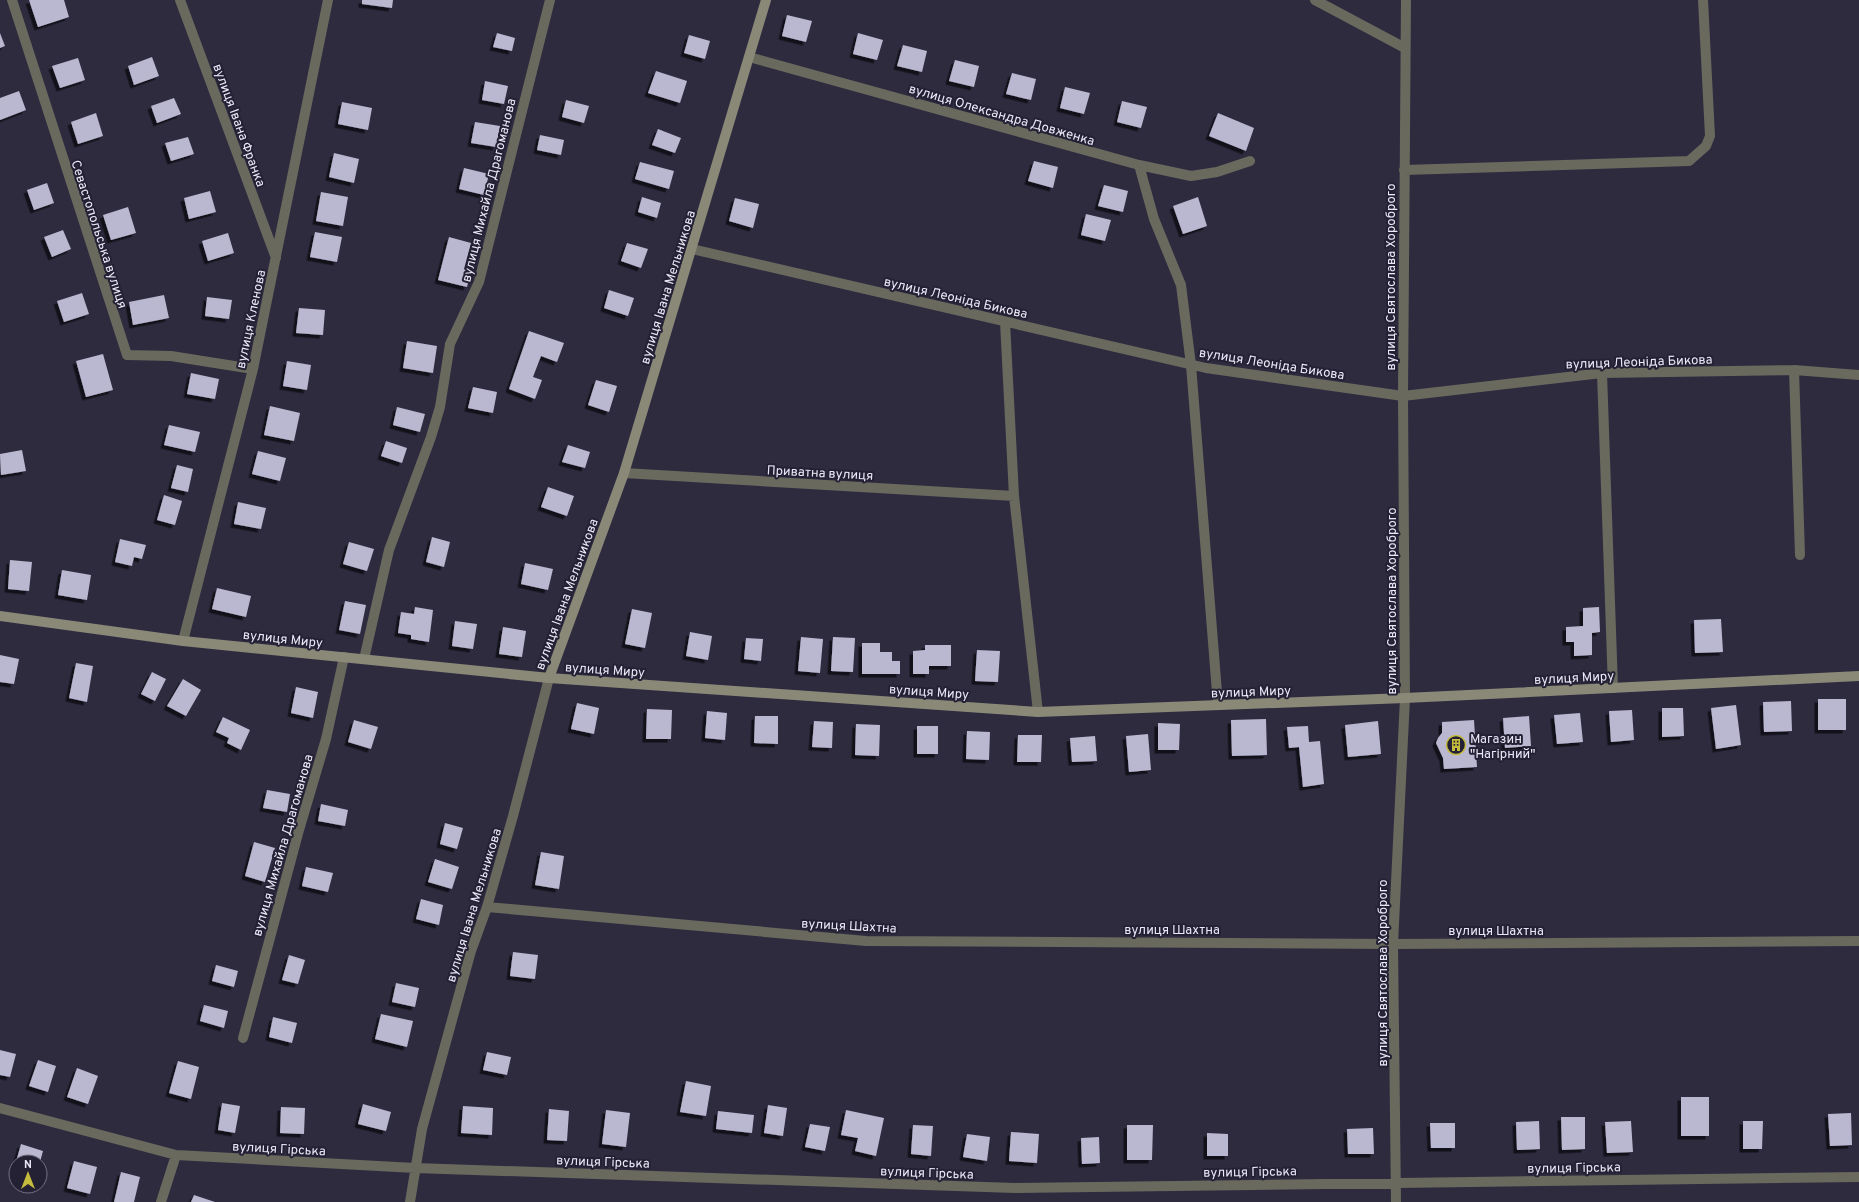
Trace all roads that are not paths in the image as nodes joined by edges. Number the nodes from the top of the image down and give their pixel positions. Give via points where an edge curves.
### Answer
1 (12, 0) edge
2 (180, 0) edge
3 (328, 0) edge
4 (550, 0) edge
5 (766, 0) edge
6 (1315, 0) edge
7 (1406, 0) edge
8 (1704, 0) edge
9 (1405, 48) junction
10 (749, 57) junction
11 (1250, 161) dead end
12 (1139, 165) junction
13 (1404, 170) junction
14 (692, 249) junction
15 (276, 258) junction
16 (1005, 322) junction
17 (1191, 364) junction
18 (253, 369) junction
19 (1794, 370) junction
20 (1602, 373) junction
21 (1859, 375) edge
22 (1403, 396) junction
23 (624, 473) junction
24 (1014, 496) junction
25 (1800, 555) dead end
26 (0, 616) edge
27 (183, 641) junction
28 (344, 657) junction
29 (364, 659) junction
30 (1859, 676) edge
31 (549, 678) junction
32 (1613, 688) junction
33 (1404, 698) junction
34 (1218, 705) junction
35 (1038, 712) junction
36 (487, 907) junction
37 (1859, 941) edge
38 (1393, 944) junction
39 (243, 1038) dead end
40 (0, 1108) edge
41 (176, 1155) junction
42 (415, 1168) junction
43 (1859, 1177) edge
44 (1396, 1182) junction
45 (161, 1202) edge
46 (410, 1202) edge
47 (1396, 1202) edge

1 - 18 street, Севастопольська вулиця via 127,354 171,356
2 - 15 street, вулиця Івана Франка
3 - 15 street, вулиця Кленова
4 - 29 street, вулиця Михайла Драгоманова via 479,282 450,344 440,408 389,550
5 - 10 street, вулиця Івана Мельникова
6 - 9 street
7 - 9 street, вулиця Святослава Хороброго
8 - 13 street via 1710,136 1706,146 1689,161
9 - 13 street, вулиця Святослава Хороброго
10 - 12 street, вулиця Олександра Довженка
10 - 14 street, вулиця Івана Мельникова
11 - 12 street, вулиця Олександра Довженка via 1217,172 1190,176
12 - 17 street via 1154,219 1181,285
13 - 22 street, вулиця Святослава Хороброго
14 - 16 street, вулиця Леоніда Бикова
14 - 23 street, вулиця Івана Мельникова
15 - 18 street, вулиця Кленова
16 - 17 street, вулиця Леоніда Бикова
16 - 24 street
17 - 22 street, вулиця Леоніда Бикова
17 - 34 street
18 - 27 street, вулиця Кленова
19 - 20 street, вулиця Леоніда Бикова
19 - 21 street, вулиця Леоніда Бикова
19 - 25 street
20 - 22 street, вулиця Леоніда Бикова
20 - 32 street
22 - 33 street, вулиця Святослава Хороброго
23 - 24 street, Приватна вулиця
23 - 31 street, вулиця Івана Мельникова
24 - 35 street
26 - 27 street, вулиця Миру
27 - 28 street, вулиця Миру
28 - 29 street, вулиця Миру
28 - 39 street, вулиця Михайла Драгоманова via 326,739
29 - 31 street, вулиця Миру
30 - 32 street, вулиця Миру
31 - 35 street, вулиця Миру
31 - 36 street, вулиця Івана Мельникова via 514,816
32 - 33 street, вулиця Миру
33 - 34 street, вулиця Миру
33 - 38 street, вулиця Святослава Хороброго
34 - 35 street, вулиця Миру
36 - 38 street, вулиця Шахтна via 866,941
36 - 42 street, вулиця Івана Мельникова via 471,951 440,1061 422,1129
37 - 38 street, вулиця Шахтна
38 - 44 street, вулиця Святослава Хороброго
40 - 41 street, вулиця Гірська
41 - 42 street, вулиця Гірська
41 - 45 street
42 - 44 street, вулиця Гірська via 1015,1188
42 - 46 street, вулиця Івана Мельникова
43 - 44 street, вулиця Гірська
44 - 47 street, вулиця Святослава Хороброго

